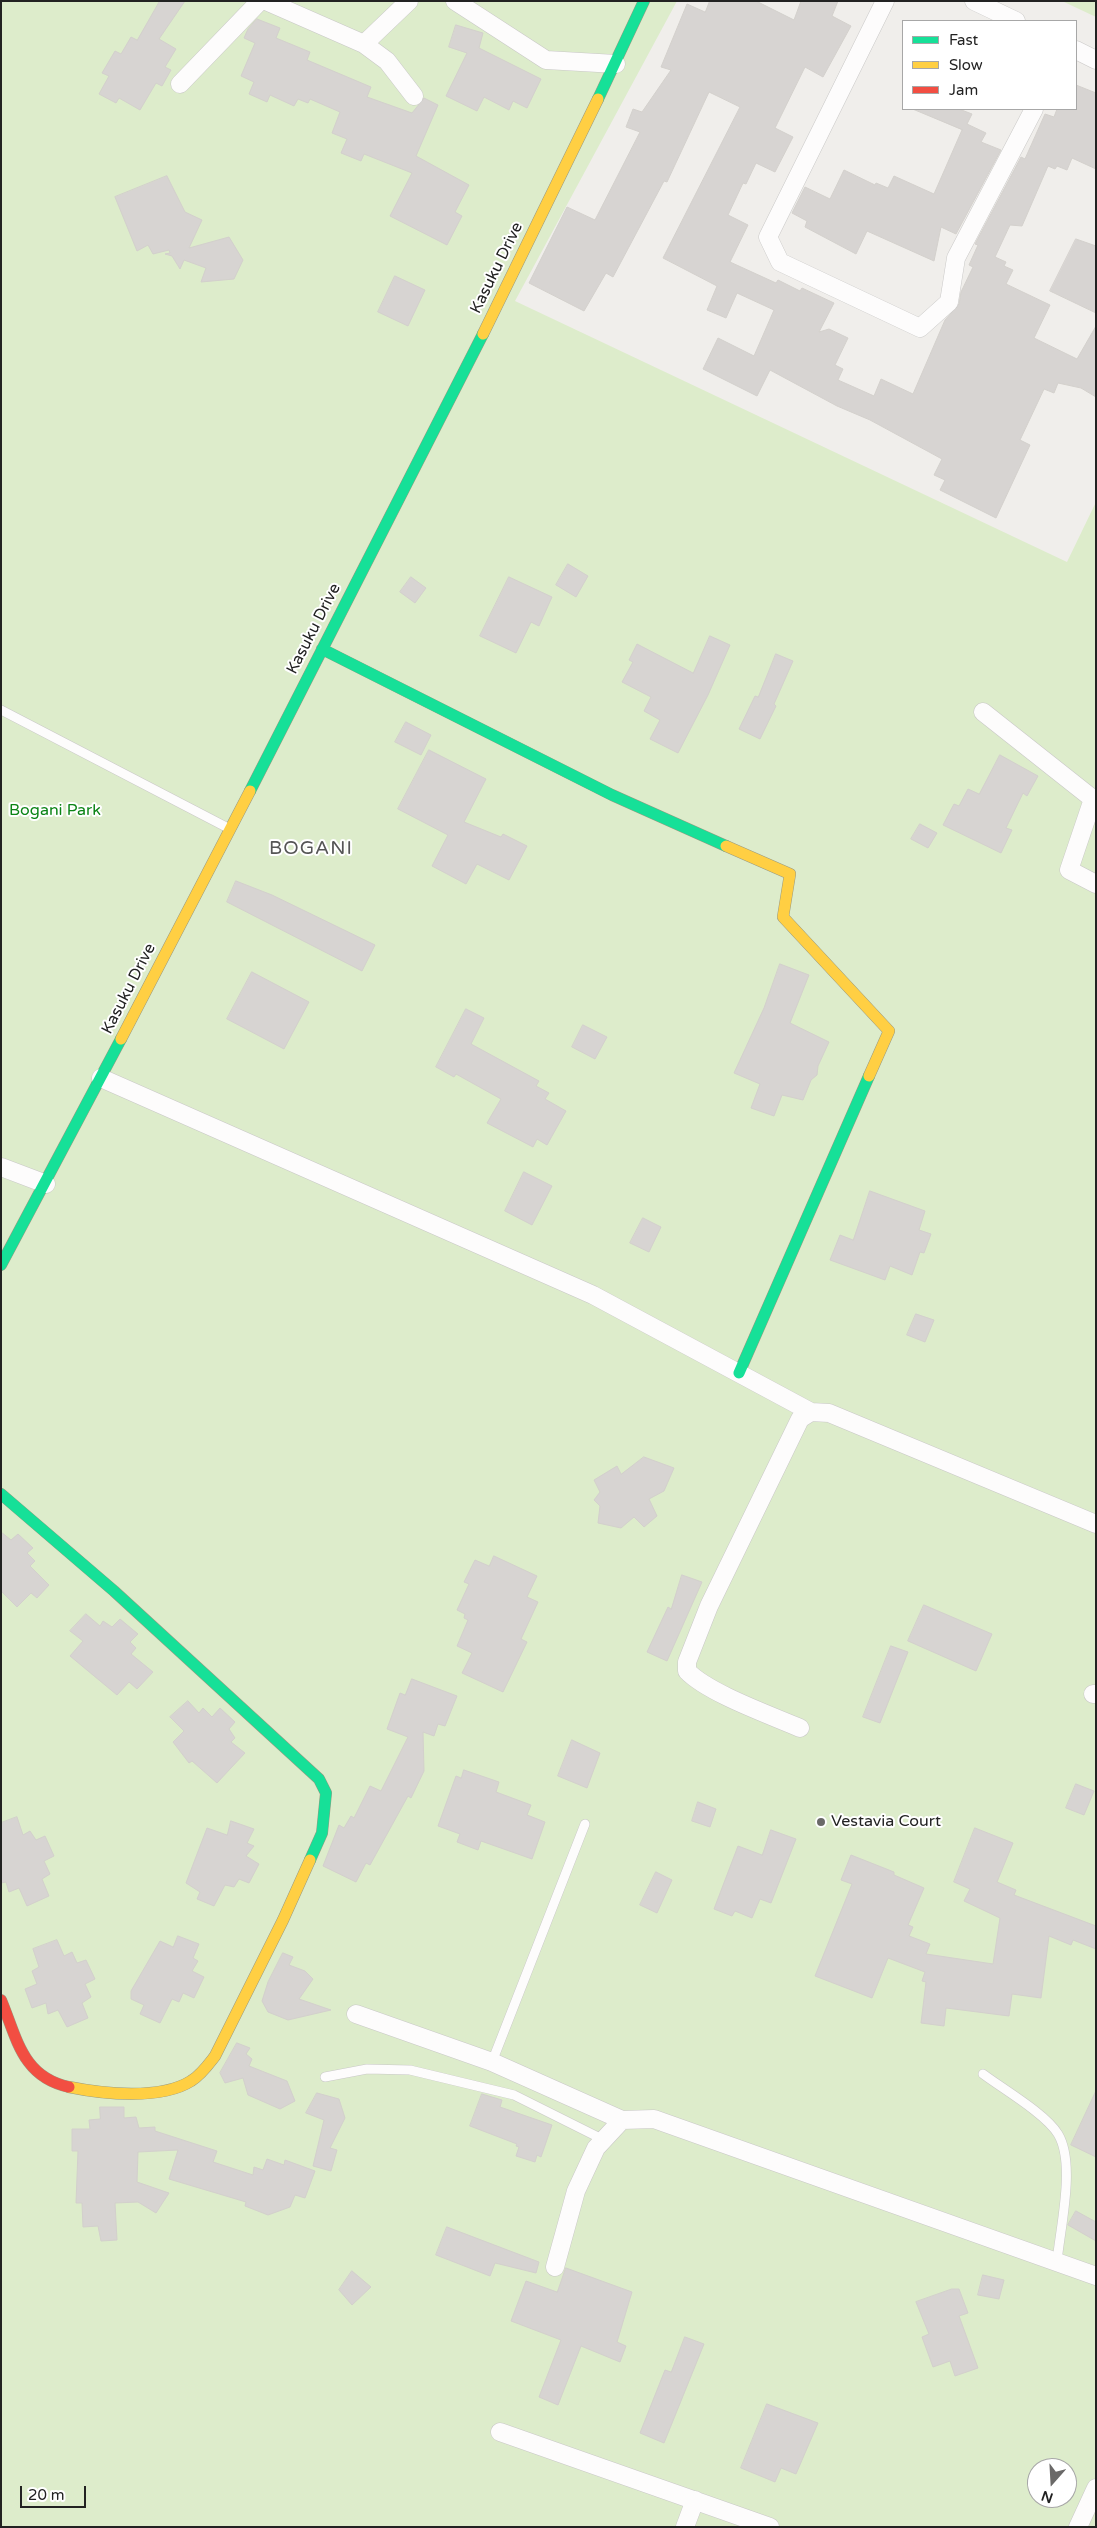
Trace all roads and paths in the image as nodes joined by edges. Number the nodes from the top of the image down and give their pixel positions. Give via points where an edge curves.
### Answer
1 (260, 1) edge
2 (266, 1) edge
3 (409, 1) edge
4 (455, 1) edge
5 (644, 1) edge
6 (884, 1) edge
7 (974, 1) edge
8 (1014, 20) edge
9 (364, 44) junction
10 (1077, 50) edge
11 (1096, 60) edge
12 (616, 64) junction
13 (180, 84) dead end
14 (414, 96) dead end
15 (1033, 110) edge
16 (322, 649) junction
17 (1, 710) edge
18 (983, 712) dead end
19 (230, 829) junction
20 (1096, 884) edge
21 (100, 1078) junction
22 (1, 1167) edge
23 (46, 1184) junction
24 (1, 1265) edge
25 (739, 1373) junction
26 (811, 1412) junction
27 (1, 1494) edge
28 (1096, 1524) edge
29 (800, 1728) dead end
30 (585, 1824) dead end
31 (1, 2000) edge
32 (356, 2014) dead end
33 (492, 2062) junction
34 (984, 2074) dead end
35 (325, 2077) dead end
36 (622, 2120) junction
37 (604, 2140) junction
38 (1057, 2262) junction
39 (555, 2268) dead end
40 (1096, 2276) edge
41 (500, 2432) dead end
42 (1096, 2488) edge
43 (695, 2500) junction
44 (685, 2527) edge
45 (770, 2527) edge
46 (1078, 2527) edge

1 - 13 street
2 - 9 street
3 - 9 street
4 - 12 street via 546,60
5 - 12 street, Kasuku Drive
6 - 15 street via 768,237 780,262 920,328 949,302 956,258
7 - 8 street
9 - 14 street via 387,61
10 - 11 street
12 - 16 street, Kasuku Drive
16 - 19 street, Kasuku Drive
16 - 25 street via 612,795 790,874 783,917 889,1031
17 - 19 lane
18 - 20 street via 1093,799 1069,870
19 - 21 street, Kasuku Drive
21 - 23 street, Kasuku Drive
21 - 25 street via 593,1296
22 - 23 street
23 - 24 street, Kasuku Drive
25 - 26 street
26 - 28 street via 829,1413
26 - 29 street via 800,1419 721,1580 687,1662 687,1671 703,1684
27 - 31 street via 114,1591 319,1779 326,1793 322,1833 283,1920 204,2072 185,2084 145,2092 98,2093 52,2082 36,2073 26,2060
30 - 33 lane
32 - 33 street
33 - 36 street
34 - 38 lane via 1037,2113 1058,2134 1065,2154 1066,2181
35 - 37 lane via 367,2069 410,2070 514,2096
36 - 37 street
36 - 38 street via 654,2119
37 - 39 street via 596,2148 576,2191
38 - 40 street
41 - 43 street
42 - 46 street
43 - 44 street
43 - 45 street

